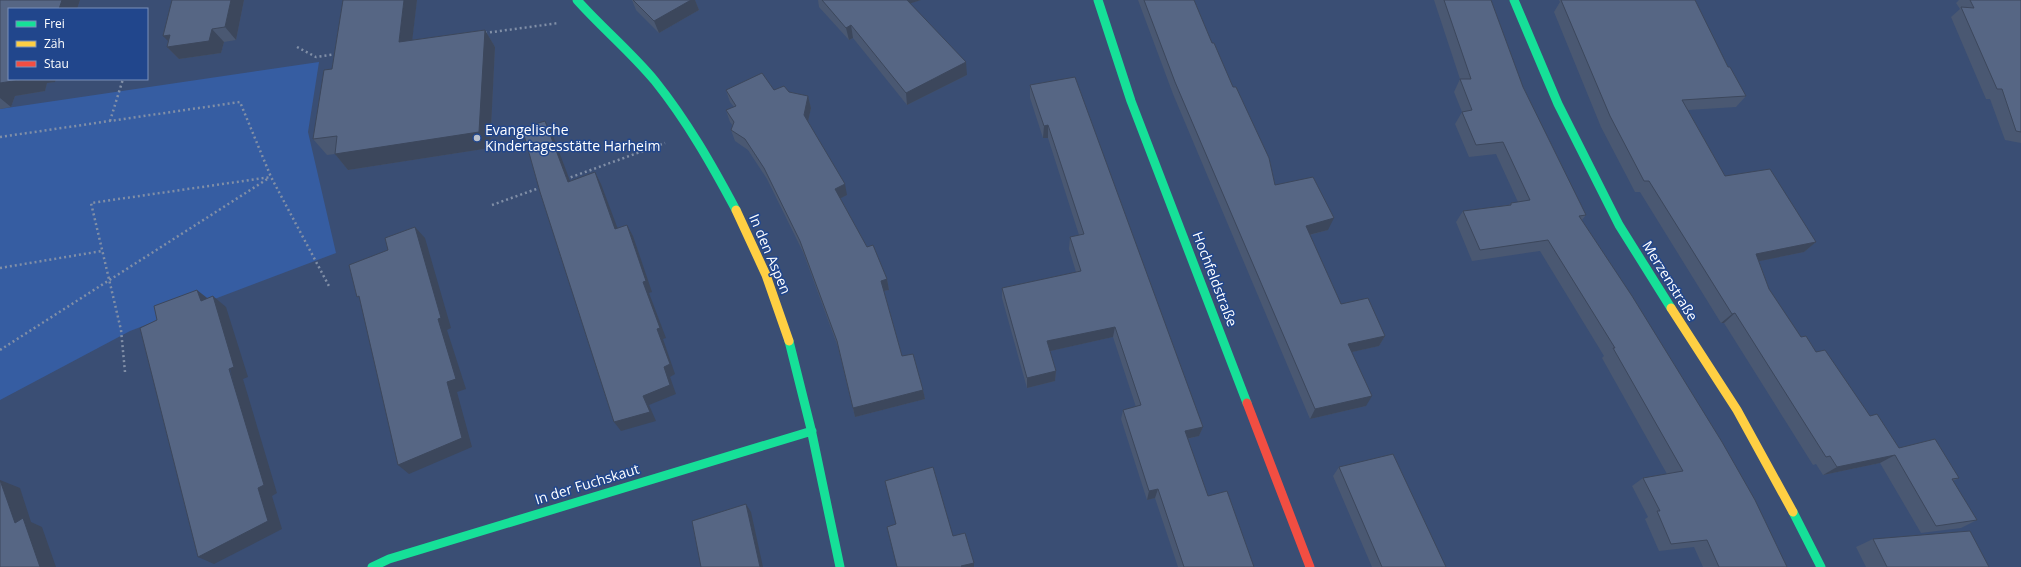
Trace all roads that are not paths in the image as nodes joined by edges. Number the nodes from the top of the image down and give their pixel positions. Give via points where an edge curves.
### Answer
1 (577, 0) edge
2 (1098, 0) edge
3 (1514, 0) edge
4 (812, 431) junction
5 (372, 567) edge
6 (840, 567) edge
7 (1310, 567) edge
8 (1821, 567) edge

1 - 4 street, In den Aspen via 655,81 692,133 730,197 755,248 773,294
2 - 7 street, Hochfeldstraße via 1131,101
3 - 8 street, Merzenstraße via 1558,104 1619,225 1737,410
4 - 5 street, In der Fuchskaut via 389,559
4 - 6 street, In den Aspen

